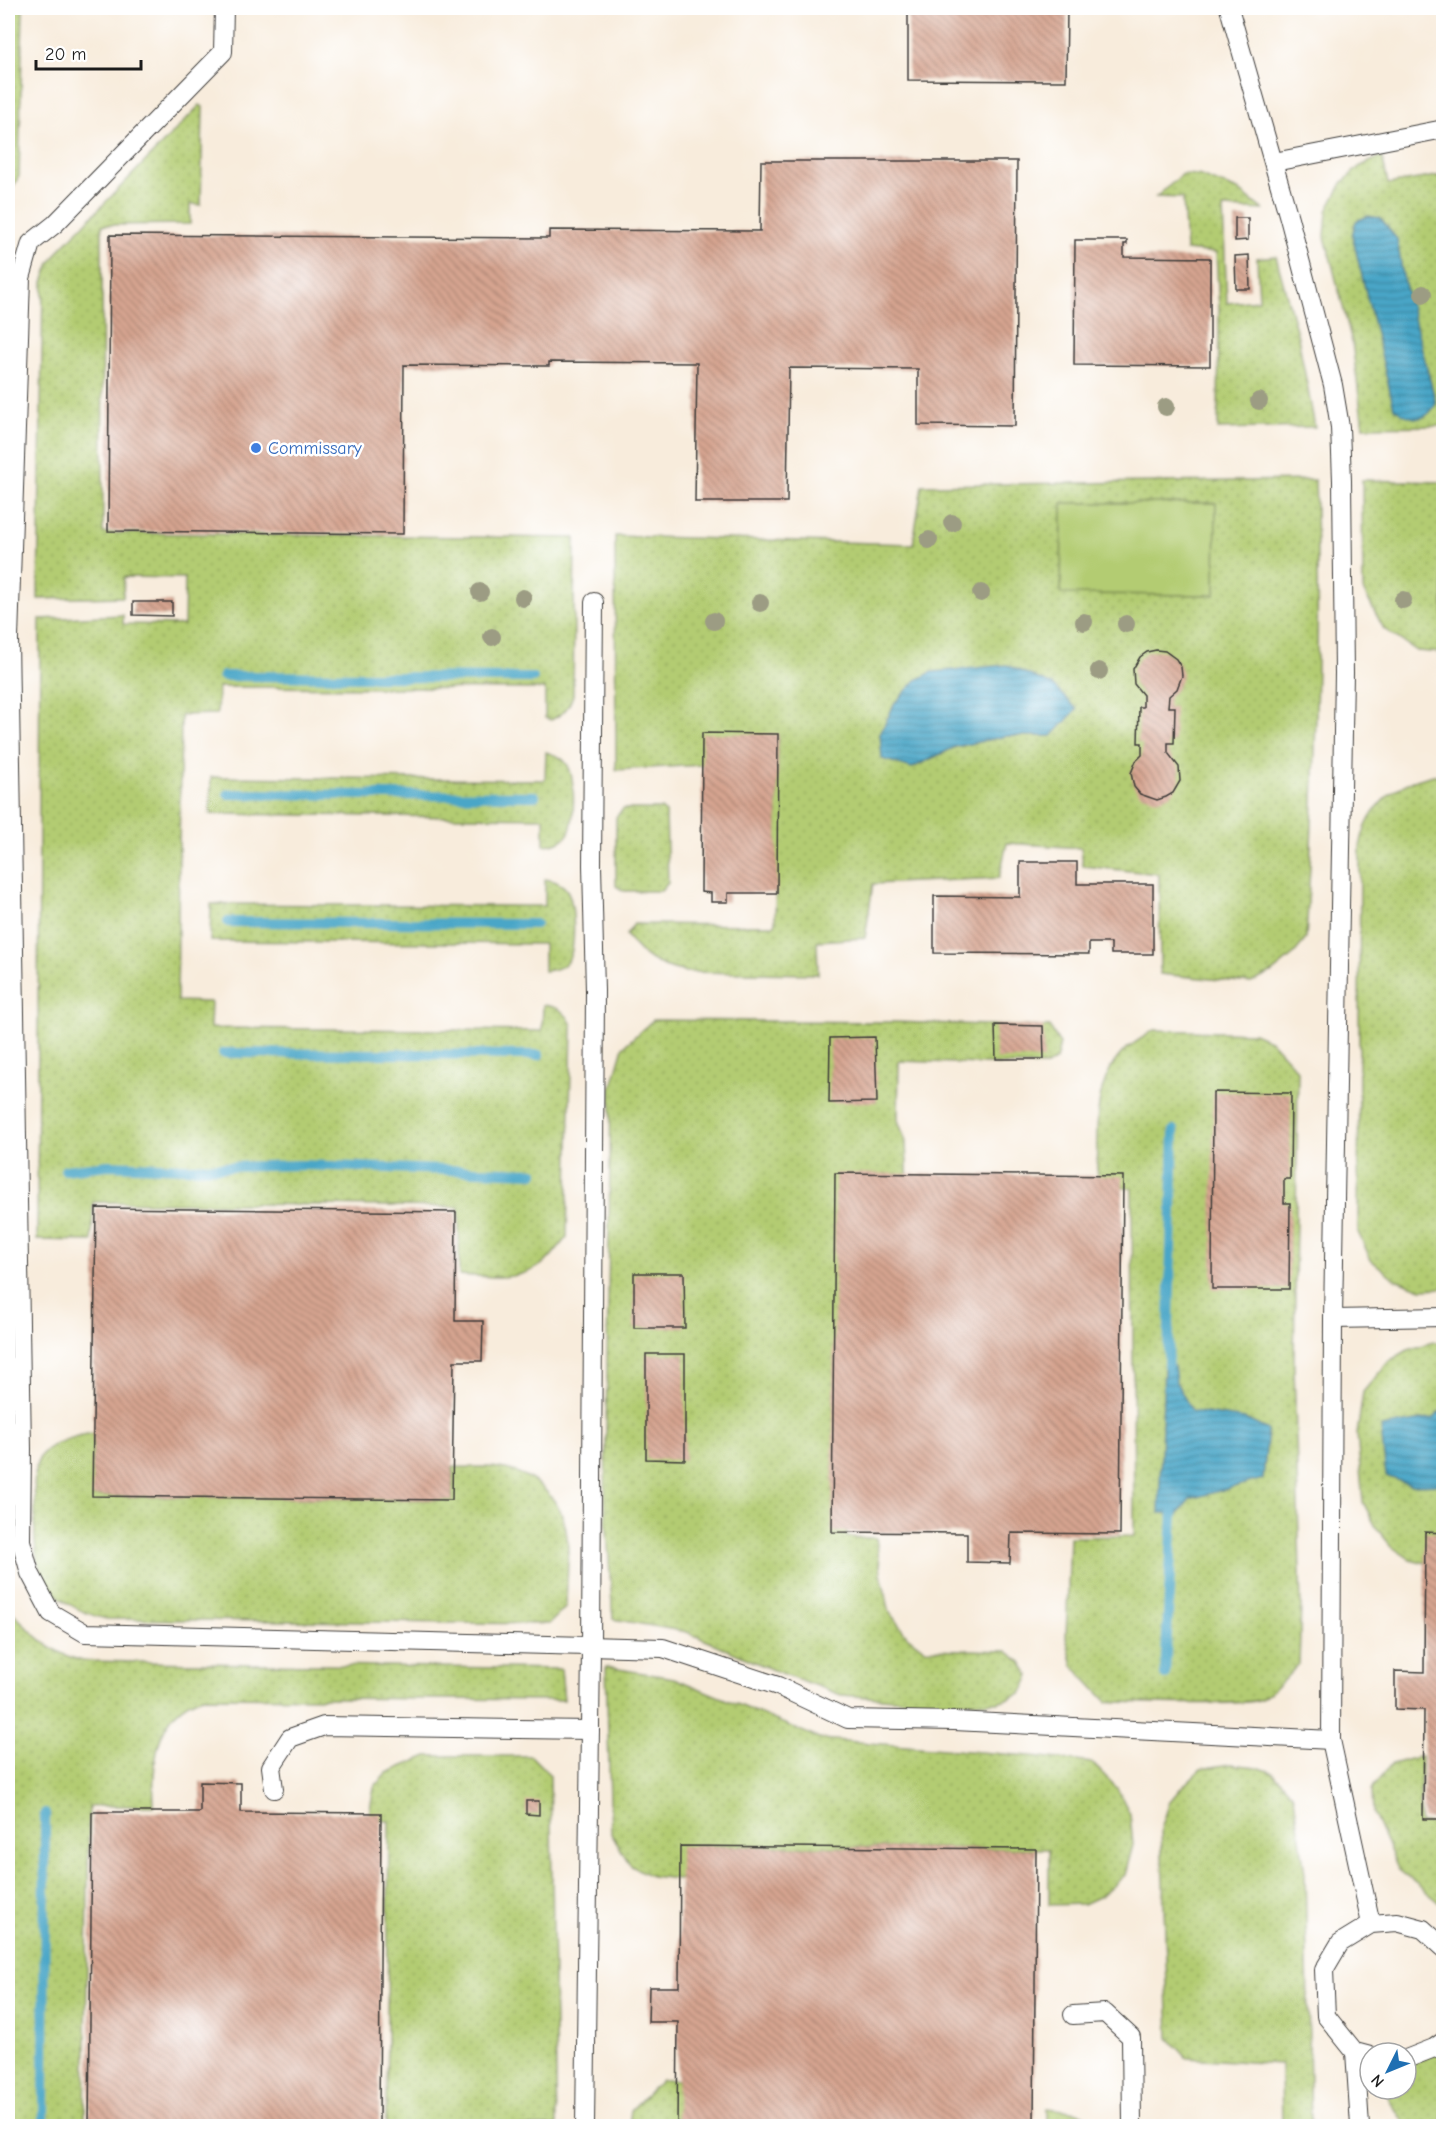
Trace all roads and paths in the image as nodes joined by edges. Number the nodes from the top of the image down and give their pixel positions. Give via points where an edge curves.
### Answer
1 (224, 8) edge
2 (1229, 8) edge
3 (1443, 129) edge
4 (1274, 162) junction
5 (594, 602) dead end
6 (1443, 1317) edge
7 (1333, 1319) junction
8 (591, 1647) junction
9 (590, 1730) junction
10 (1331, 1740) junction
11 (274, 1789) dead end
12 (1371, 1924) junction
13 (1443, 1948) edge
14 (1073, 2015) dead end
15 (1443, 2041) edge
16 (1358, 2049) edge
17 (1418, 2054) edge
18 (1361, 2101) edge
19 (585, 2127) edge
20 (1132, 2127) edge
21 (1360, 2127) edge

1 - 8 lane via 223,52 55,224 31,243 21,278 9,639 21,1542 30,1573 51,1612 85,1633
2 - 4 lane
3 - 4 lane
4 - 7 lane via 1333,385 1340,427 1344,673
5 - 8 lane
6 - 7 lane
7 - 10 lane
8 - 9 lane
8 - 10 lane via 663,1648 778,1686 848,1719
9 - 11 lane via 324,1726 290,1738 271,1767
9 - 19 lane
10 - 12 lane
12 - 13 lane via 1397,1922 1422,1929
12 - 16 lane via 1340,1943 1324,1970 1326,2016
14 - 20 lane via 1105,2013 1131,2037
15 - 17 lane
18 - 21 lane

